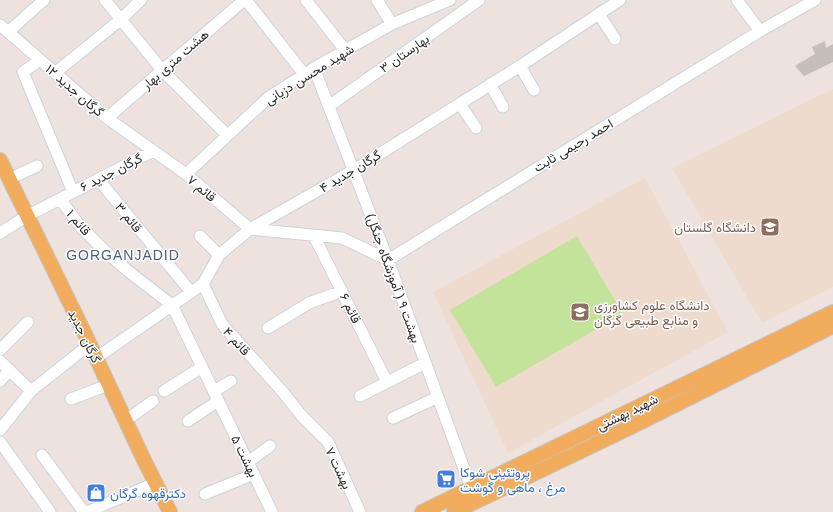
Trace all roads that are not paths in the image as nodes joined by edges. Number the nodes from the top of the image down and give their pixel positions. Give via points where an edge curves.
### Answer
1 (44, 0) edge
2 (105, 0) edge
3 (141, 0) edge
4 (245, 0) edge
5 (306, 0) edge
6 (377, 0) edge
7 (450, 0) edge
8 (479, 0) edge
9 (620, 0) edge
10 (737, 0) edge
11 (815, 0) edge
12 (429, 4) edge
13 (599, 14) junction
14 (120, 20) junction
15 (392, 24) junction
16 (4, 29) edge
17 (760, 31) junction
18 (615, 39) dead end
19 (345, 50) junction
20 (40, 60) junction
21 (520, 66) junction
22 (162, 70) junction
23 (309, 71) junction
24 (55, 73) junction
25 (490, 84) junction
26 (534, 90) dead end
27 (460, 104) junction
28 (329, 106) junction
29 (503, 107) dead end
30 (107, 118) junction
31 (476, 128) dead end
32 (227, 135) junction
33 (153, 150) junction
34 (0, 160) edge
35 (37, 166) dead end
36 (354, 170) junction
37 (186, 174) junction
38 (9, 179) junction
39 (98, 179) junction
40 (73, 192) junction
41 (60, 199) junction
42 (27, 216) junction
43 (250, 228) junction
44 (0, 233) edge
45 (200, 236) dead end
46 (314, 236) junction
47 (219, 255) junction
48 (388, 260) junction
49 (203, 284) junction
50 (342, 291) junction
51 (191, 292) junction
52 (172, 305) junction
53 (833, 312) edge
54 (28, 322) dead end
55 (833, 326) edge
56 (268, 328) dead end
57 (90, 344) junction
58 (0, 350) edge
59 (96, 358) junction
60 (0, 361) edge
61 (425, 363) junction
62 (202, 367) junction
63 (10, 370) junction
64 (0, 381) edge
65 (231, 381) dead end
66 (387, 382) junction
67 (108, 385) junction
68 (31, 391) junction
69 (164, 391) dead end
70 (282, 391) joint
71 (216, 396) junction
72 (360, 396) dead end
73 (660, 396) junction
74 (438, 398) junction
75 (71, 399) dead end
76 (152, 401) dead end
77 (668, 408) junction
78 (393, 418) dead end
79 (125, 421) junction
80 (188, 421) dead end
81 (0, 430) edge
82 (0, 442) edge
83 (270, 446) dead end
84 (42, 455) dead end
85 (248, 462) junction
86 (254, 474) junction
87 (155, 484) junction
88 (471, 488) junction
89 (205, 494) dead end
90 (472, 508) edge
91 (50, 512) edge
92 (84, 512) edge
93 (87, 512) edge
94 (170, 512) edge
95 (272, 512) edge
96 (360, 512) edge
97 (422, 512) edge
98 (454, 512) edge

1 - 16 street
2 - 14 street
3 - 14 street
4 - 22 street, هشت متری بهار
4 - 23 street, بهشت ۹ ( آموزشگاه جنگل)
5 - 19 street
6 - 15 street
7 - 12 street, شهید محسن دزیانی
8 - 28 street, بهارستان ۳
9 - 13 street, گرگان جدید ۴
10 - 17 street
11 - 17 street, احمد رحیمی ثابت
12 - 15 street, شهید محسن دزیانی
13 - 18 street
13 - 21 street, گرگان جدید ۴
14 - 22 street
14 - 24 street
15 - 19 street, شهید محسن دزیانی
16 - 20 street, گرگان جدید ۱۲
17 - 48 street, احمد رحیمی ثابت
19 - 23 street, شهید محسن دزیانی
20 - 24 street, گرگان جدید ۱۲
20 - 40 street via 23,72
21 - 25 street, گرگان جدید ۴
21 - 26 street
22 - 30 street, هشت متری بهار
22 - 32 street
23 - 28 street, بهشت ۹ ( آموزشگاه جنگل)
23 - 32 street, شهید محسن دزیانی via 268,97
24 - 30 street, گرگان جدید ۱۲
25 - 27 street, گرگان جدید ۴
25 - 29 street
27 - 31 street
27 - 36 street, گرگان جدید ۴
28 - 36 street, بهشت ۹ ( آموزشگاه جنگل)
30 - 33 street, گرگان جدید ۱۲
32 - 37 street, شهید محسن دزیانی
33 - 37 street, ۷ قائم
33 - 39 street, گرگان جدید ۶
34 - 38 main road, گرگان جدید
35 - 38 street
36 - 43 street, گرگان جدید ۴
36 - 48 street, بهشت ۹ ( آموزشگاه جنگل)
37 - 43 street, ۷ قائم
38 - 42 main road, گرگان جدید
39 - 40 street, گرگان جدید ۶
39 - 51 street, ۳ قائم
40 - 41 street, گرگان جدید ۶
41 - 42 street, گرگان جدید ۶
41 - 52 street, ۱ قائم via 80,226 106,252
42 - 44 street, گرگان جدید ۶
42 - 57 main road, گرگان جدید
43 - 46 street
43 - 47 street, گرگان جدید ۴
45 - 47 street
46 - 48 street via 342,238
46 - 50 street, قائم ۶
47 - 49 street, گرگان جدید ۴
48 - 61 street, بهشت ۹ ( آموزشگاه جنگل)
49 - 51 street, گرگان جدید ۴
49 - 70 street, قائم ۴ via 222,324
50 - 56 street via 308,303
50 - 66 street, قائم ۶
51 - 52 street, گرگان جدید ۴
52 - 59 street, گرگان جدید ۴
52 - 62 street, بهشت ۵
53 - 73 main road, شهید بهشتی
54 - 58 street
55 - 77 main road, شهید بهشتی
57 - 59 main road, گرگان جدید
57 - 68 street
59 - 67 main road, گرگان جدید
60 - 63 street
61 - 66 street
61 - 74 street, بهشت ۹ ( آموزشگاه جنگل)
62 - 69 street
62 - 71 street, بهشت ۵
63 - 64 street
63 - 68 street
65 - 71 street
66 - 72 street
67 - 75 street
67 - 79 main road, گرگان جدید
68 - 81 street
70 - 96 street, بهشت ۷ via 328,442
71 - 80 street
71 - 85 street, بهشت ۵
73 - 77 main road
73 - 88 main road, شهید بهشتی
74 - 78 street
74 - 88 street, بهشت ۹ ( آموزشگاه جنگل)
76 - 79 street
77 - 90 main road, شهید بهشتی
79 - 87 main road, گرگان جدید
82 - 91 street
83 - 85 street
84 - 92 street
85 - 86 street, بهشت ۵
86 - 89 street
86 - 95 street, بهشت ۵
87 - 93 street
87 - 94 main road, گرگان جدید
88 - 97 main road, شهید بهشتی
90 - 98 main road, شهید بهشتی

